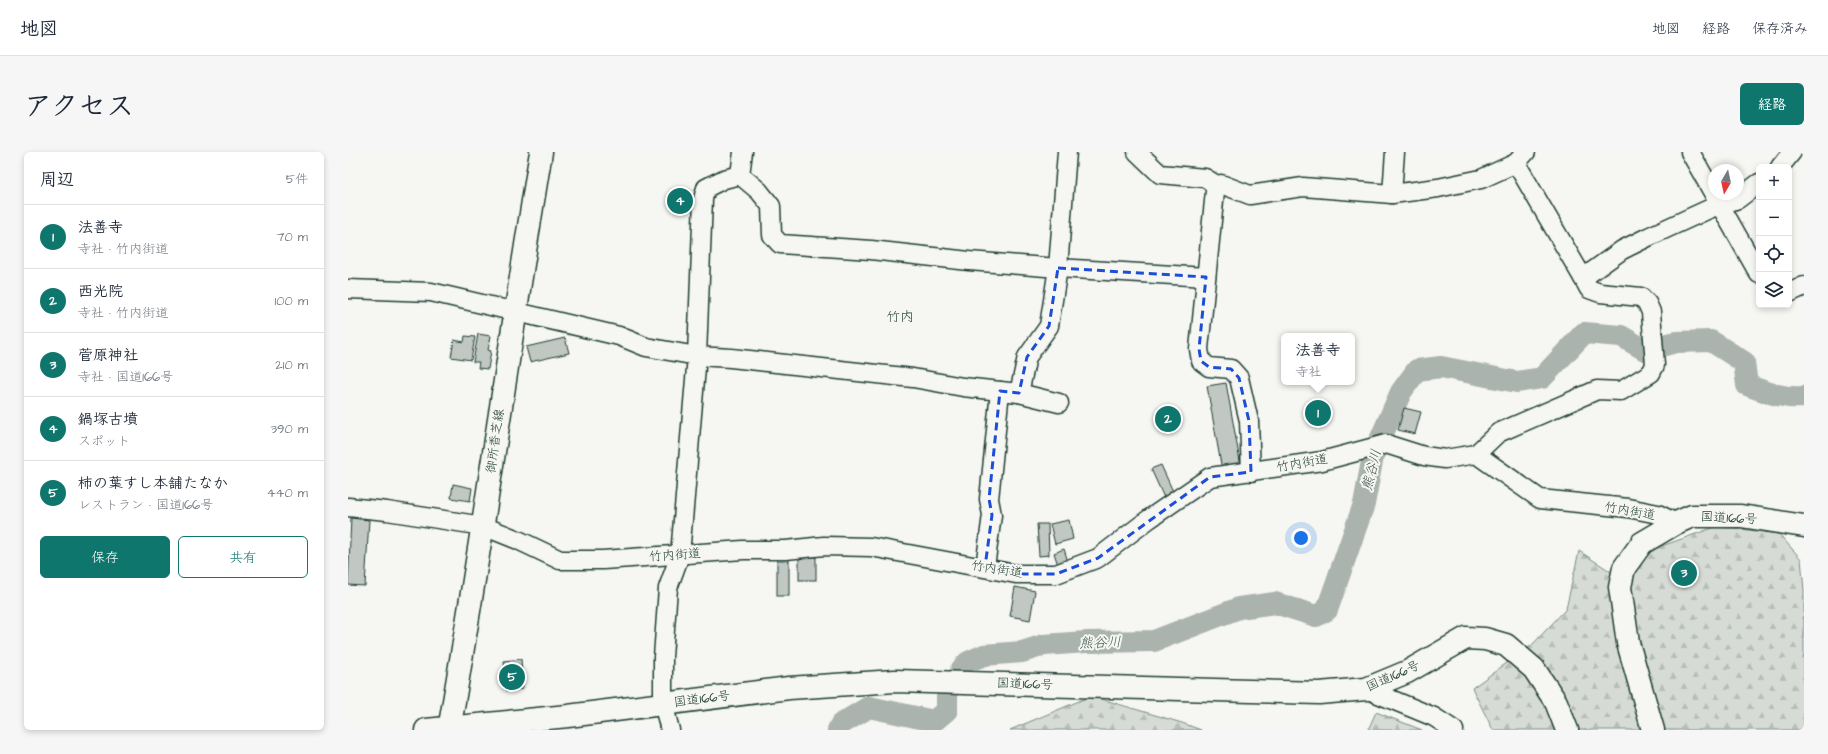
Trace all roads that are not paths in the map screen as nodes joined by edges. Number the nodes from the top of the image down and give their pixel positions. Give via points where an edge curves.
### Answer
1 (542, 152) edge
2 (743, 152) edge
3 (1067, 152) edge
4 (1137, 152) edge
5 (1395, 152) edge
6 (1690, 152) edge
7 (1792, 152) edge
8 (1521, 158) edge
9 (1782, 164) edge
10 (740, 175) junction
11 (1756, 185) edge
12 (1218, 186) junction
13 (1392, 194) junction
14 (1719, 206) junction
15 (1058, 268) junction
16 (1758, 272) edge
17 (1206, 277) junction
18 (1583, 278) junction
19 (1804, 286) edge
20 (348, 288) edge
21 (1792, 292) edge
22 (514, 313) junction
23 (697, 356) junction
24 (1000, 391) junction
25 (1019, 392) junction
26 (1059, 403) dead end
27 (1476, 454) junction
28 (1251, 472) junction
29 (348, 507) edge
30 (1676, 523) junction
31 (483, 526) junction
32 (1804, 526) edge
33 (680, 555) junction
34 (985, 567) junction
35 (1366, 689) junction
36 (663, 703) junction
37 (449, 729) edge
38 (426, 730) edge
39 (670, 730) edge
40 (1454, 730) edge
41 (1567, 730) edge
42 (1653, 730) edge

1 - 22 main road, 御所香芝線
2 - 10 street
3 - 15 street
4 - 12 street via 1160,174 1205,178
5 - 13 street
6 - 14 street
7 - 9 street
8 - 13 street via 1481,179
8 - 18 street
10 - 15 street via 759,191 771,206 772,235 780,244
10 - 23 street via 706,188 703,199
11 - 14 street via 1738,199
12 - 13 street via 1221,184 1250,195 1303,187
12 - 17 street via 1214,191
14 - 16 street
14 - 18 street via 1648,236 1622,250
15 - 17 street
15 - 25 street via 1049,326 1027,357
17 - 28 street via 1199,349 1201,361 1209,367 1231,369 1239,378 1249,421
18 - 27 street via 1589,289 1600,293 1641,297 1647,303 1651,312 1655,365 1651,373 1621,390 1597,390 1498,433
19 - 21 street
20 - 22 street via 431,292
22 - 23 street via 618,336 646,347
22 - 31 main road, 御所香芝線
23 - 24 street via 850,370
23 - 33 street
24 - 25 street
24 - 34 street via 989,499 992,515
25 - 26 street
27 - 28 street, 竹内街道 via 1445,459 1381,445 1322,461
27 - 30 street, 竹内街道 via 1540,499 1628,508 1658,514
28 - 34 street, 竹内街道 via 1210,477 1098,558 1056,574 1016,574
29 - 31 street, 竹内街道
30 - 32 main road, 国道166号 via 1692,516 1741,516
30 - 42 main road, 国道166号 via 1642,543 1624,568 1620,587 1628,643
31 - 33 street, 竹内街道 via 560,560
31 - 37 main road, 御所香芝線
33 - 34 street, 竹内街道 via 824,546 871,547
33 - 36 street via 668,588
35 - 36 main road, 国道166号 via 1319,692 895,680 789,688
35 - 40 street via 1434,717
35 - 41 main road, 国道166号 via 1407,672 1466,638 1485,639 1506,645 1534,669 1556,702
36 - 37 main road, 国道166号
36 - 39 street
37 - 38 main road, 国道166号

